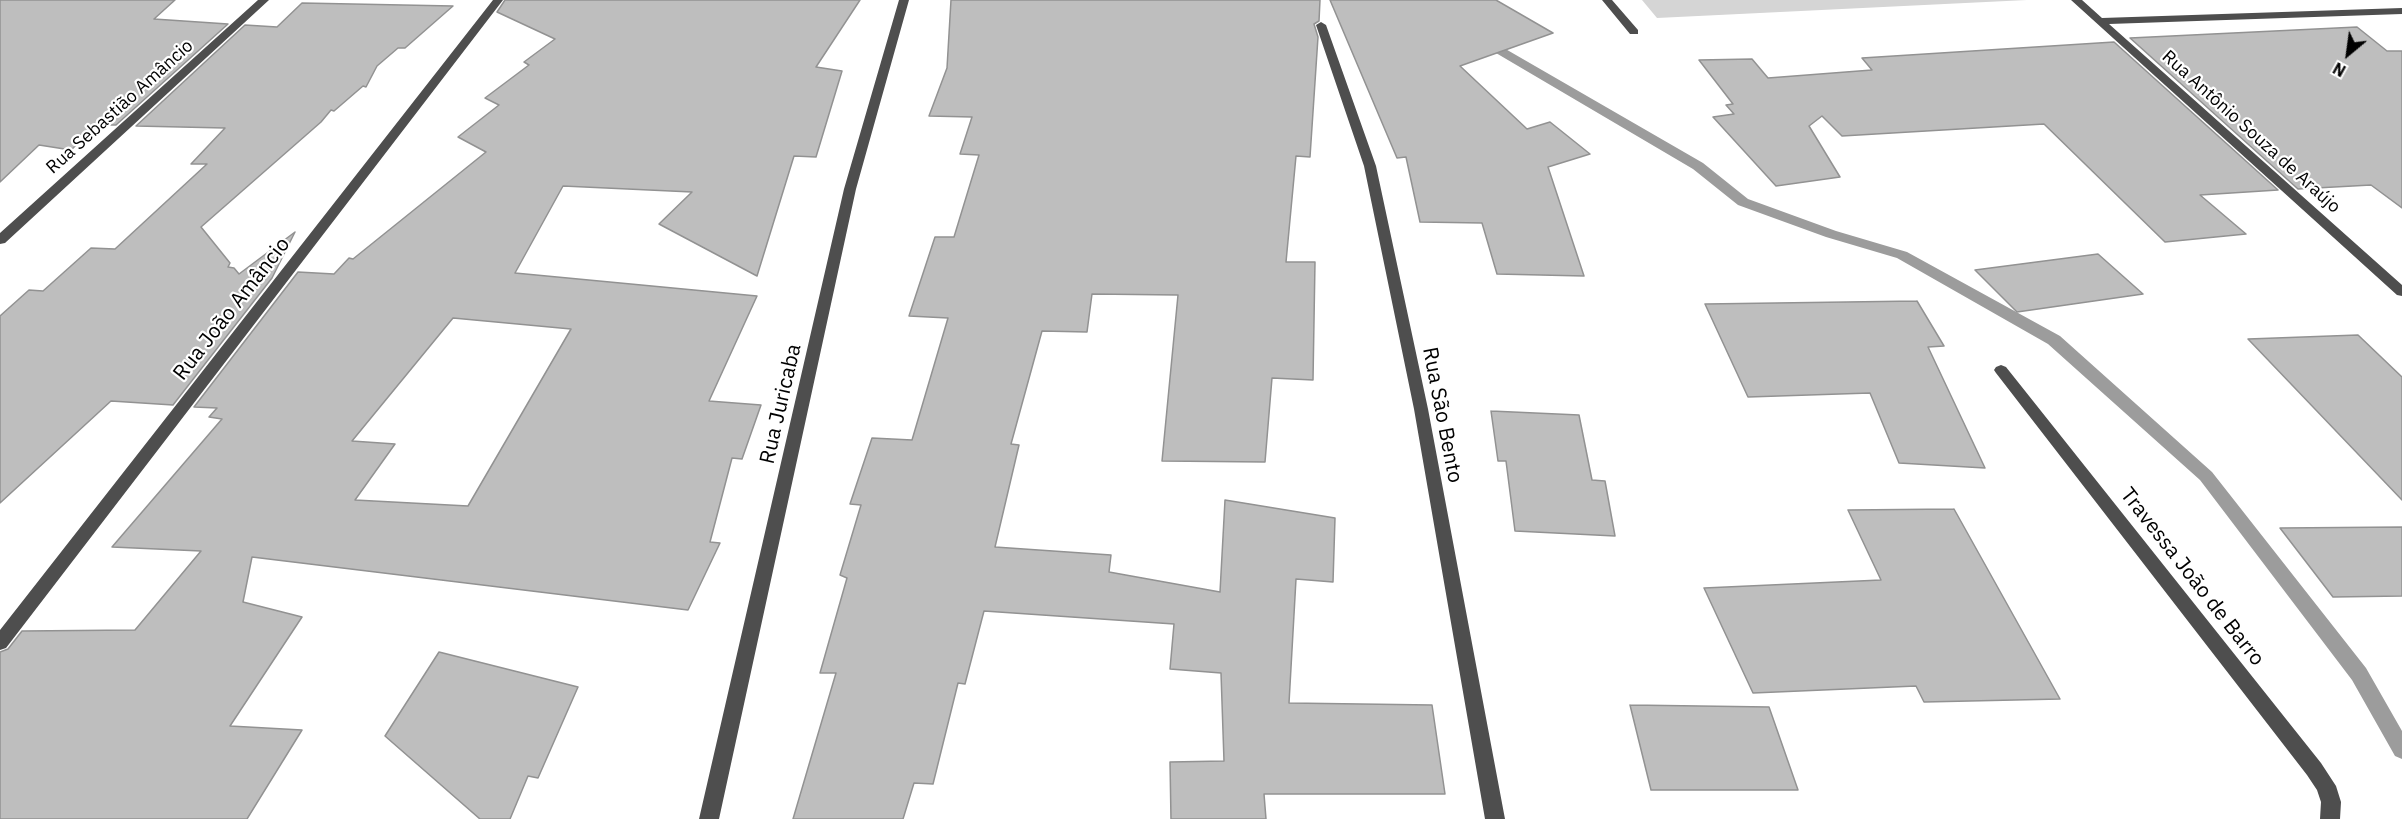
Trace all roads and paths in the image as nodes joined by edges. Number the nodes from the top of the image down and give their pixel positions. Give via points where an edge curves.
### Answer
1 (264, 0) edge
2 (498, 0) edge
3 (904, 0) edge
4 (1607, 0) edge
5 (2076, 0) edge
6 (2402, 11) edge
7 (2100, 21) junction
8 (1321, 25) dead end
9 (1634, 32) dead end
10 (0, 240) edge
11 (2402, 292) edge
12 (2001, 370) dead end
13 (0, 643) edge
14 (709, 819) edge
15 (1495, 819) edge
16 (2330, 819) edge

1 - 10 street, Rua Sebastião Amâncio
2 - 13 street, Rua João Amâncio
3 - 14 street, Rua Juricaba via 850,189
4 - 9 street
5 - 7 street, Rua Antônio Souza de Araújo
6 - 7 street
7 - 11 street, Rua Antônio Souza de Araújo
8 - 15 street, Rua São Bento via 1370,166 1423,420
12 - 16 street, Travessa João de Barro via 2314,769 2326,786 2331,802

